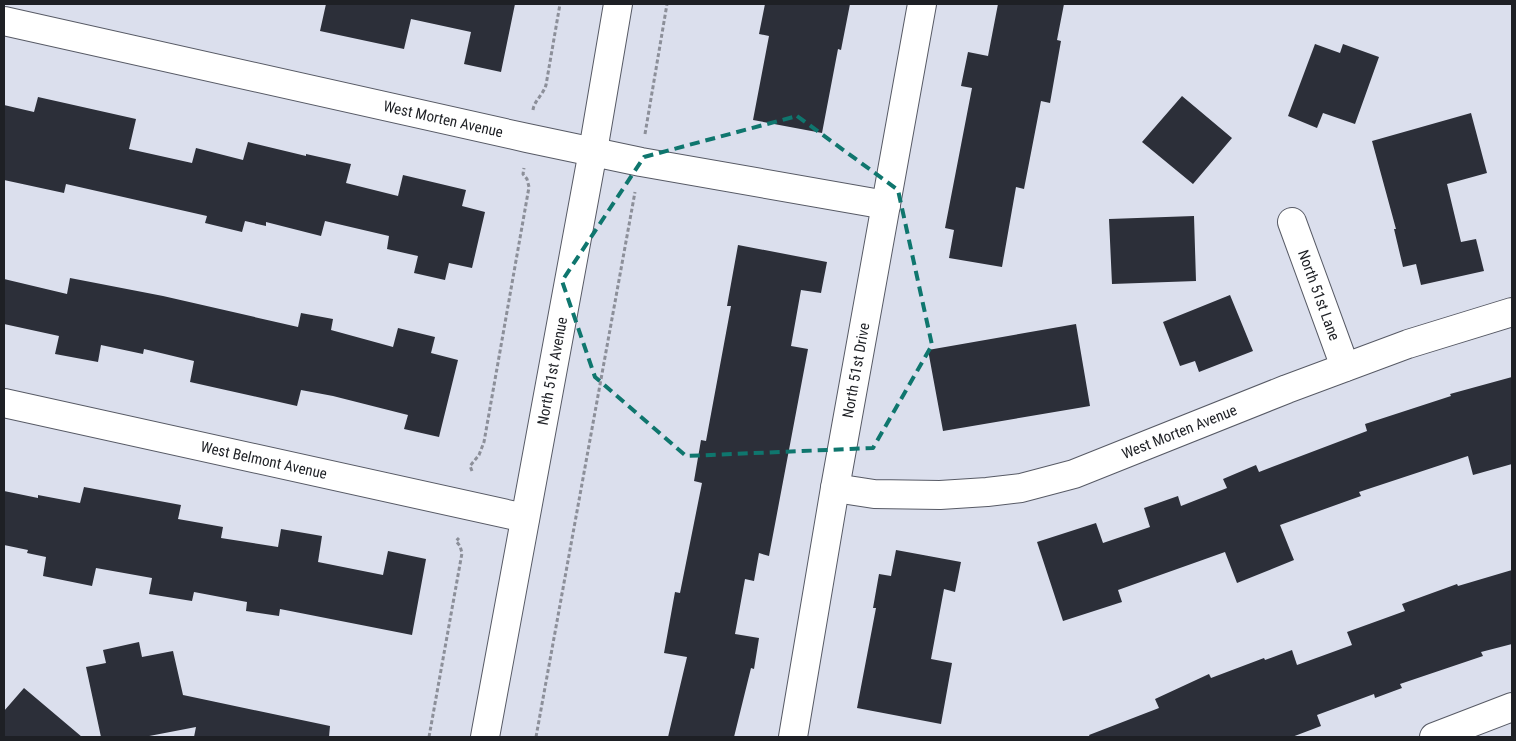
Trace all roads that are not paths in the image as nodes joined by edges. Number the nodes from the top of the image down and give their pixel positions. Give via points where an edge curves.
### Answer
1 (618, 4) edge
2 (922, 4) edge
3 (4, 21) edge
4 (592, 151) junction
5 (886, 205) junction
6 (1292, 222) dead end
7 (1512, 312) edge
8 (1345, 368) junction
9 (4, 403) edge
10 (835, 488) junction
11 (525, 518) junction
12 (1512, 707) edge
13 (485, 737) edge
14 (794, 737) edge
15 (1434, 737) edge

1 - 4 street, North 51st Avenue
2 - 5 street, North 51st Drive
3 - 4 street, West Morten Avenue
4 - 5 street, West Morten Avenue
4 - 11 street, North 51st Avenue
5 - 10 street, North 51st Drive
6 - 8 street, North 51st Lane
7 - 8 street, West Morten Avenue via 1408,344
8 - 10 street, West Morten Avenue via 1082,471 1021,488 940,495 874,494
9 - 11 street, West Belmont Avenue
10 - 14 street, North 51st Drive
11 - 13 street, North 51st Avenue
12 - 15 street

